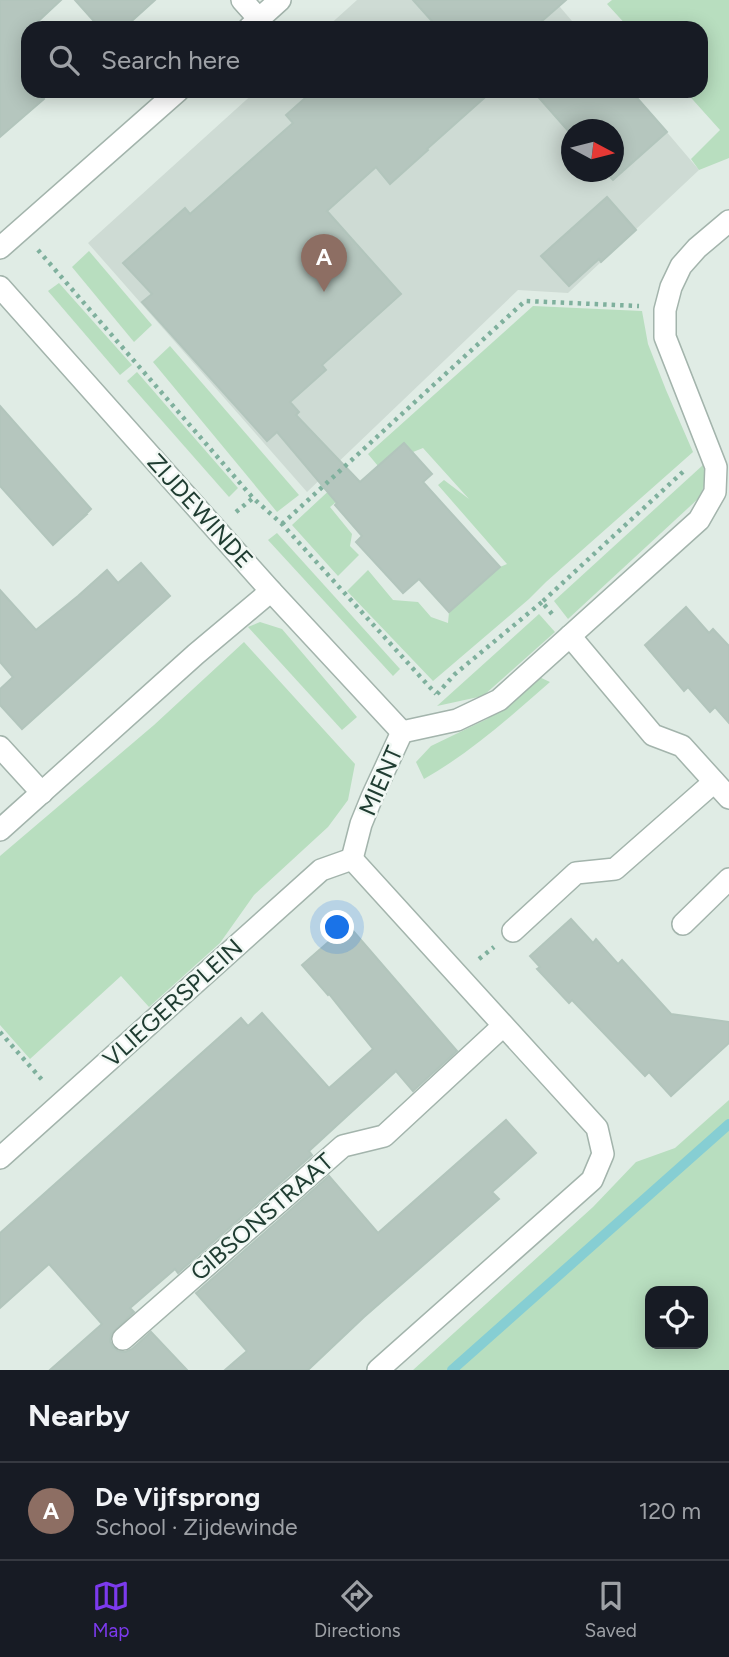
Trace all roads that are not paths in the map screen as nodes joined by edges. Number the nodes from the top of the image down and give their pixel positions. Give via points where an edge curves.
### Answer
1 (242, 0) edge
2 (280, 0) edge
3 (252, 21) edge
4 (257, 21) edge
5 (170, 98) edge
6 (729, 221) edge
7 (0, 248) edge
8 (0, 287) edge
9 (722, 497) edge
10 (271, 591) junction
11 (570, 636) junction
12 (402, 732) junction
13 (0, 747) edge
14 (714, 782) junction
15 (42, 793) junction
16 (729, 798) edge
17 (0, 830) edge
18 (352, 859) junction
19 (729, 879) edge
20 (683, 924) dead end
21 (513, 931) road end
22 (503, 1026) junction
23 (0, 1158) edge
24 (123, 1339) dead end
25 (378, 1370) edge

1 - 3 street
2 - 4 street
5 - 7 street
6 - 9 street, MIENT via 681,266 665,310 664,337 716,467
8 - 10 street, ZIJDEWINDE
9 - 11 street, MIENT
10 - 12 street, ZIJDEWINDE
10 - 15 street
11 - 12 street, MIENT via 499,701 457,720
11 - 14 street via 653,735 682,746
12 - 18 street, MIENT via 361,824
13 - 15 street
14 - 16 street
14 - 21 street via 615,869 576,873
15 - 17 street
18 - 22 street
18 - 23 street, VLIEGERSPLEIN via 321,870
19 - 20 street
22 - 24 street, GIBSONSTRAAT via 384,1136 343,1146
22 - 25 street via 597,1128 603,1154 592,1180

